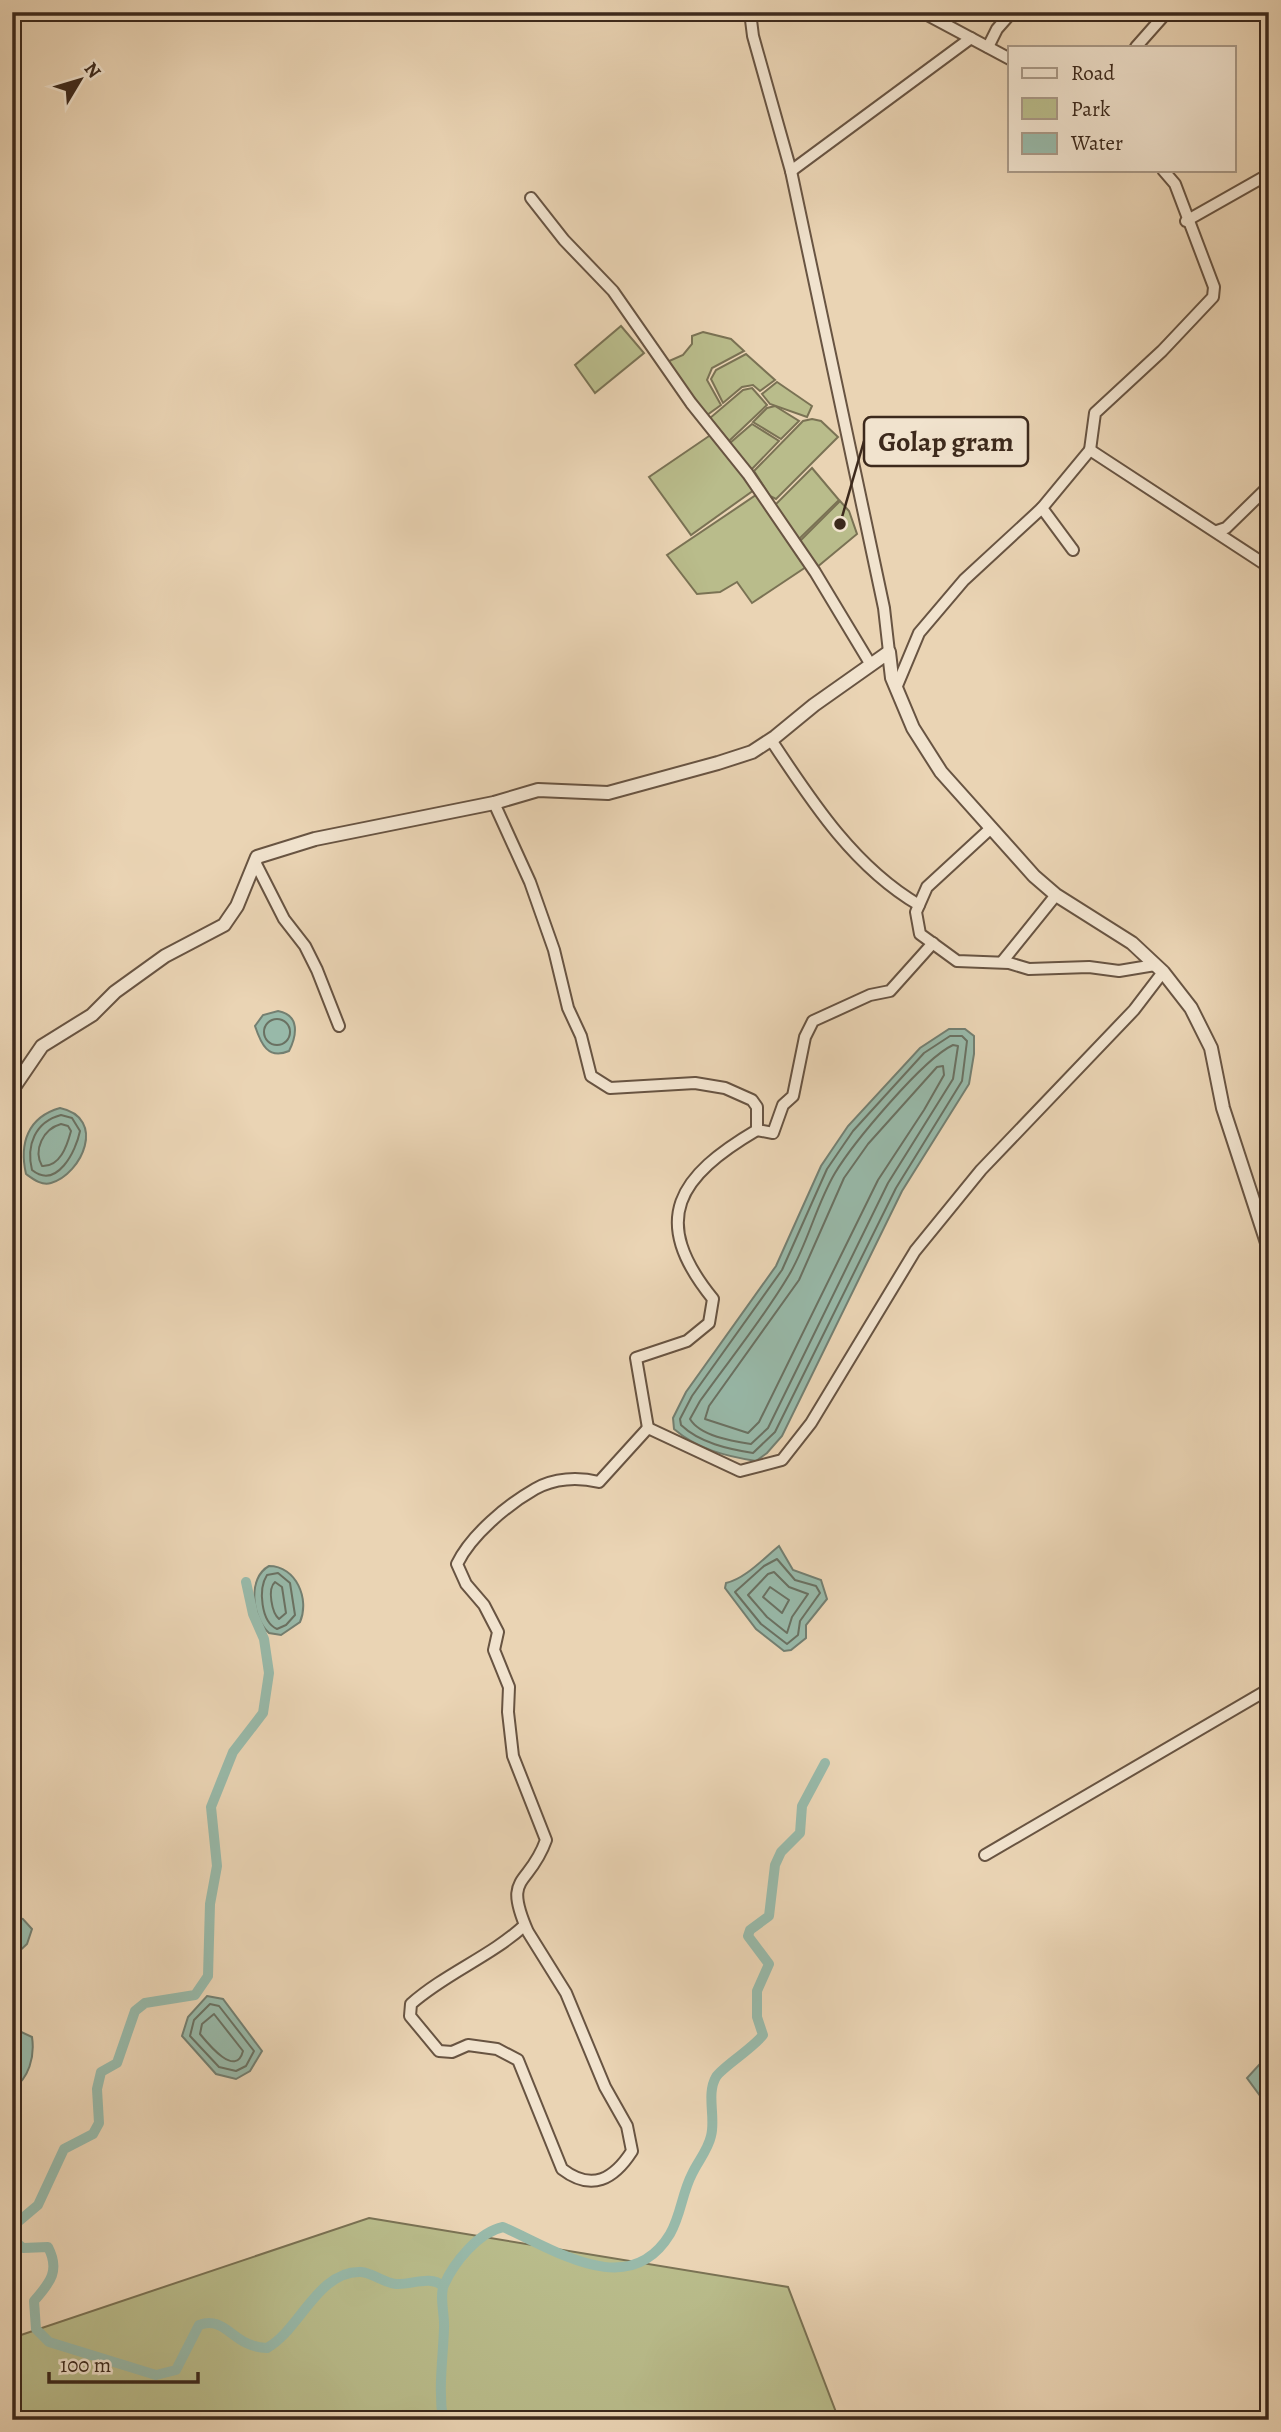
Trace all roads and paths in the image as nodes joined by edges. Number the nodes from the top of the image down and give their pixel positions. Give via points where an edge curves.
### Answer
1 (750, 12) edge
2 (922, 12) edge
3 (1012, 12) edge
4 (1167, 12) edge
5 (971, 38) junction
6 (1137, 46) edge
7 (988, 47) junction
8 (1008, 58) edge
9 (791, 171) junction
10 (1165, 172) edge
11 (1269, 174) edge
12 (531, 198) dead end
13 (1186, 221) junction
14 (1090, 450) junction
15 (1269, 486) edge
16 (1042, 508) junction
17 (1217, 531) junction
18 (1073, 550) dead end
19 (1269, 567) edge
20 (889, 652) junction
21 (871, 665) junction
22 (896, 688) junction
23 (771, 740) junction
24 (494, 803) junction
25 (990, 829) junction
26 (254, 862) junction
27 (1056, 895) junction
28 (919, 905) junction
29 (933, 943) junction
30 (1002, 962) junction
31 (1159, 968) junction
32 (339, 1027) dead end
33 (12, 1090) edge
34 (757, 1130) junction
35 (1269, 1249) edge
36 (648, 1428) junction
37 (1269, 1689) edge
38 (985, 1855) dead end
39 (525, 1925) junction

1 - 9 street
2 - 5 street
3 - 7 street
4 - 6 street
5 - 7 street
5 - 9 street
7 - 8 street
9 - 20 street via 884,608
10 - 13 street via 1175,184
11 - 13 street
12 - 21 street via 613,291 691,403 748,474
13 - 14 street via 1214,287 1213,297 1095,413
14 - 16 street
14 - 17 street
15 - 17 street via 1226,528
16 - 18 street
16 - 22 street via 964,580 919,633
17 - 19 street
20 - 21 street
20 - 22 street
21 - 23 street
22 - 25 street via 913,728 941,772
23 - 24 street via 752,752 608,793 538,790
23 - 28 street via 847,846 891,888
24 - 26 street via 315,839 257,857
24 - 34 street via 554,950 591,1076 610,1088 695,1083 725,1088 752,1100 757,1107
25 - 27 street
25 - 28 street via 927,887
26 - 32 street via 284,919 305,946
26 - 33 street via 237,906 224,925 165,956 92,1015 42,1046
27 - 30 street
27 - 31 street via 1132,943
28 - 29 street via 920,934
29 - 30 street via 957,961
29 - 34 street via 890,991 870,995 813,1021 805,1037 793,1096 783,1105 772,1133
30 - 31 street via 1029,969
31 - 35 street via 1191,1008 1211,1048 1223,1108
31 - 36 street via 1134,1010 981,1170 915,1251 811,1423 782,1460 740,1471
34 - 36 street via 721,1151 695,1175 683,1194 678,1215 680,1246 713,1299 709,1323 687,1341 636,1358
36 - 39 street via 599,1482 580,1478 536,1488 466,1545 457,1564 498,1632 494,1650 509,1687 513,1756 546,1840 516,1888 517,1907
37 - 38 street
39 - 39 street via 566,1993 605,2087 627,2126 632,2151 618,2172 598,2181 576,2180 562,2169 518,2060 497,2049 468,2045 452,2052 439,2051 410,2016 411,2004 429,1988 498,1948

